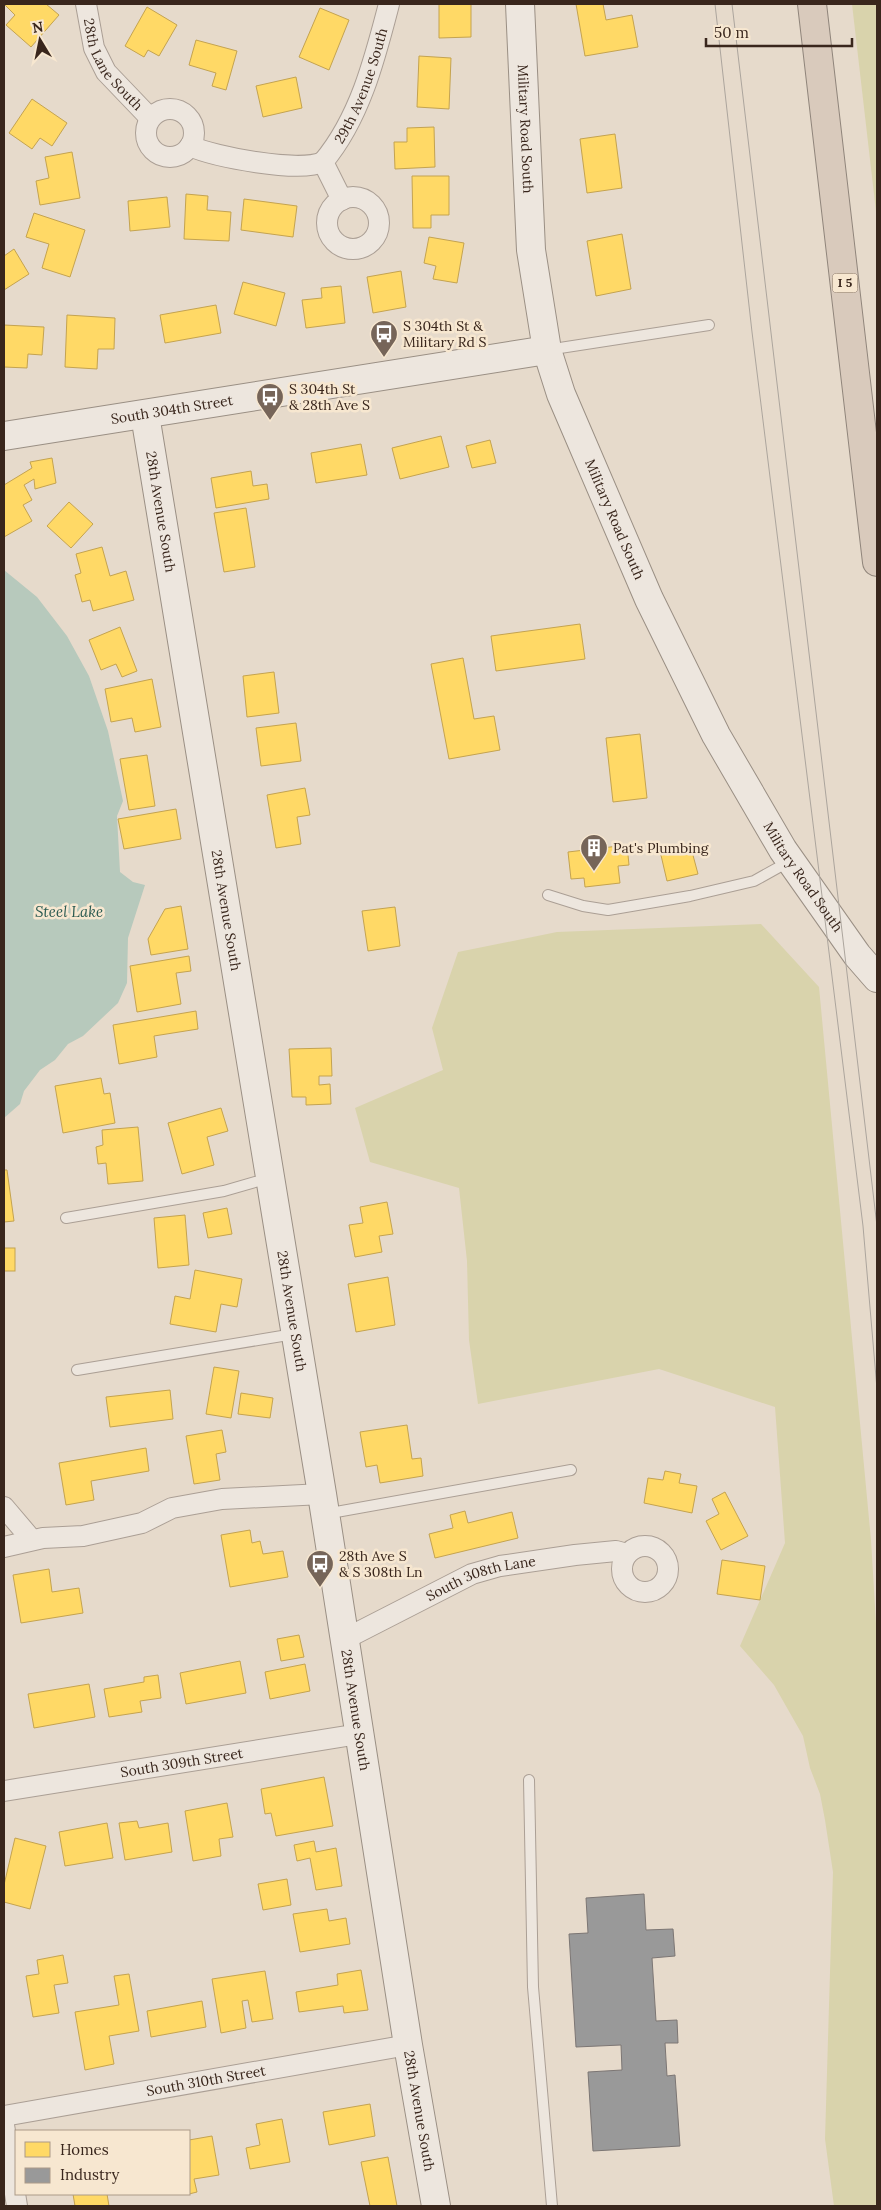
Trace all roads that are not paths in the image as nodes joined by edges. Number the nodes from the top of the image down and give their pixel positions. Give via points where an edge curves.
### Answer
1 (86, 4) edge
2 (389, 4) edge
3 (520, 4) edge
4 (812, 4) edge
5 (150, 118) junction
6 (190, 146) junction
7 (323, 162) junction
8 (342, 200) dead end
9 (709, 325) dead end
10 (547, 350) junction
11 (145, 415) junction
12 (4, 436) edge
13 (877, 562) edge
14 (790, 861) junction
15 (548, 895) dead end
16 (877, 978) edge
17 (270, 1178) junction
18 (66, 1218) dead end
19 (295, 1334) junction
20 (77, 1370) dead end
21 (571, 1470) dead end
22 (323, 1504) junction
23 (4, 1507) edge
24 (32, 1540) junction
25 (4, 1547) edge
26 (627, 1554) dead end
27 (345, 1640) junction
28 (359, 1734) junction
29 (529, 1780) dead end
30 (4, 1791) edge
31 (408, 2045) junction
32 (4, 2116) edge
33 (4, 2125) edge
34 (12, 2198) edge
35 (436, 2206) edge
36 (552, 2206) edge

1 - 5 street, 28th Lane South via 94,48 106,72
2 - 7 street, 29th Avenue South via 378,48 348,126
3 - 10 street, Military Road South via 532,250
4 - 13 highway, I 5
5 - 6 street via 168,109 183,112 192,124
5 - 6 street via 145,136 153,151 168,158 184,153
6 - 7 street via 218,156 293,166
7 - 8 street
9 - 10 lane
10 - 11 street, South 304th Street
10 - 14 street, Military Road South via 592,472 649,600 716,734
11 - 12 street, South 304th Street
11 - 17 street, 28th Avenue South
14 - 15 lane via 754,880 690,896 608,910
14 - 16 street, Military Road South
17 - 18 lane via 224,1190
17 - 19 street, 28th Avenue South
19 - 20 lane
19 - 22 street, 28th Avenue South
21 - 22 lane
22 - 24 street via 222,1499 172,1508 142,1523 84,1536
22 - 27 street, 28th Avenue South
23 - 24 street
24 - 25 street
26 - 27 street, South 308th Lane via 616,1551 575,1555 500,1566 472,1574
27 - 28 street, 28th Avenue South
28 - 30 street, South 309th Street
28 - 31 street, 28th Avenue South
29 - 36 lane via 533,1987
31 - 32 street, South 310th Street
31 - 35 street, 28th Avenue South
33 - 34 street

